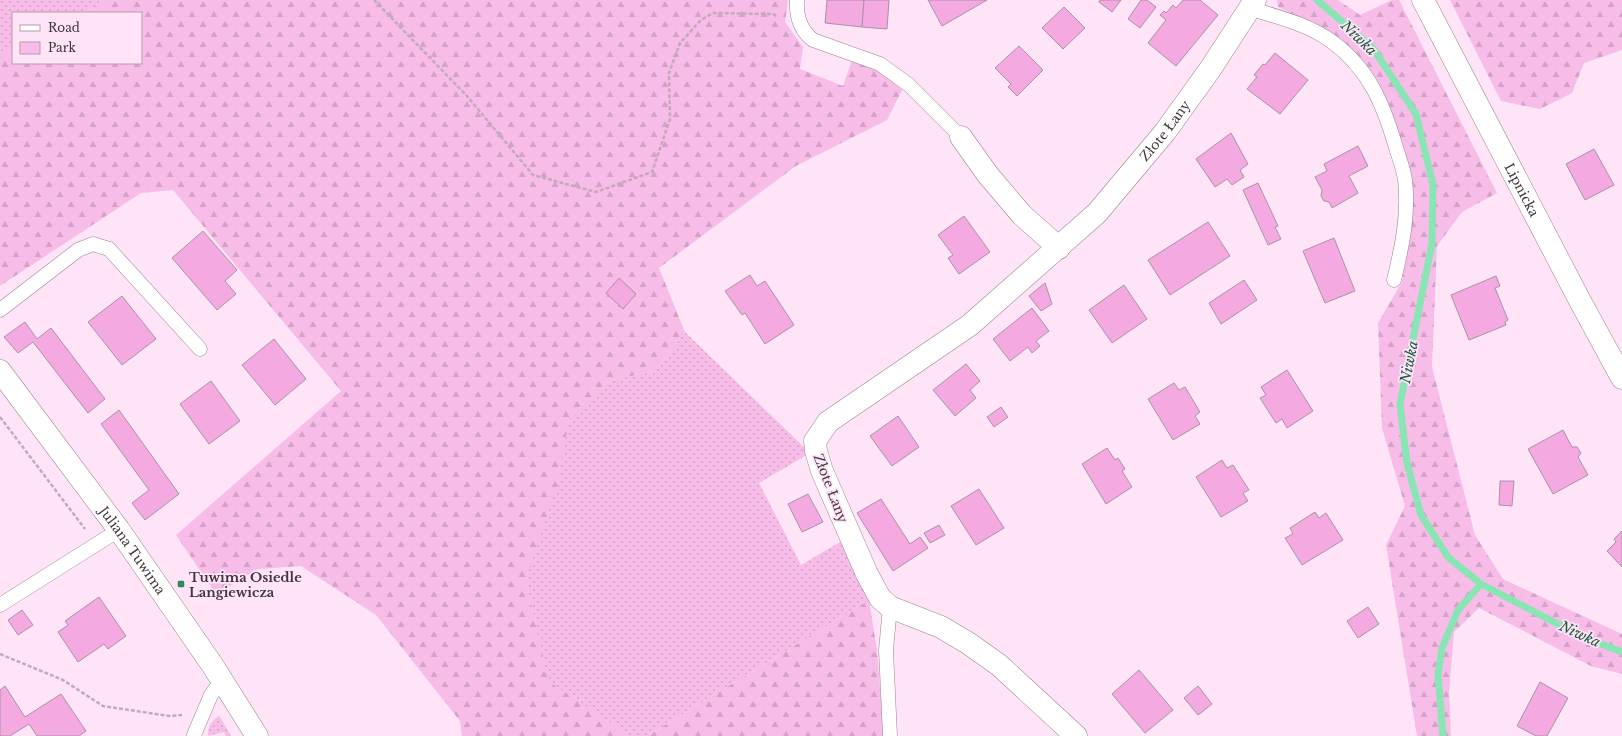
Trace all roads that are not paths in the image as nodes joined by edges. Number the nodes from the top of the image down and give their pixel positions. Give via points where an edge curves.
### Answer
1 (797, 0) edge
2 (1423, 0) edge
3 (1252, 4) edge
4 (961, 137) joint
5 (1059, 248) junction
6 (1394, 280) dead end
7 (0, 310) edge
8 (200, 349) dead end
9 (0, 371) edge
10 (1622, 378) edge
11 (119, 530) junction
12 (0, 605) edge
13 (890, 607) junction
14 (222, 680) junction
15 (194, 735) edge
16 (257, 736) edge
17 (890, 736) edge
18 (1076, 736) edge

1 - 4 lane via 796,10 805,33 813,40 880,64 909,85
2 - 10 street, Lipnicka via 1578,299
3 - 5 street, Złote Łany via 1211,68 1165,132 1097,213
3 - 6 lane via 1330,40 1348,55 1378,94 1405,180 1404,237
4 - 5 street via 988,175 1022,215
5 - 13 street, Złote Łany via 970,325 828,422 815,441 822,471 867,574 880,598
7 - 8 lane via 78,250 93,244 109,249
9 - 11 street, Juliana Tuwima
11 - 12 lane
11 - 14 street, Juliana Tuwima
13 - 17 lane via 886,650
13 - 18 street, Złote Łany via 941,627 968,643 999,665
14 - 15 lane via 211,695
14 - 16 street, Juliana Tuwima

